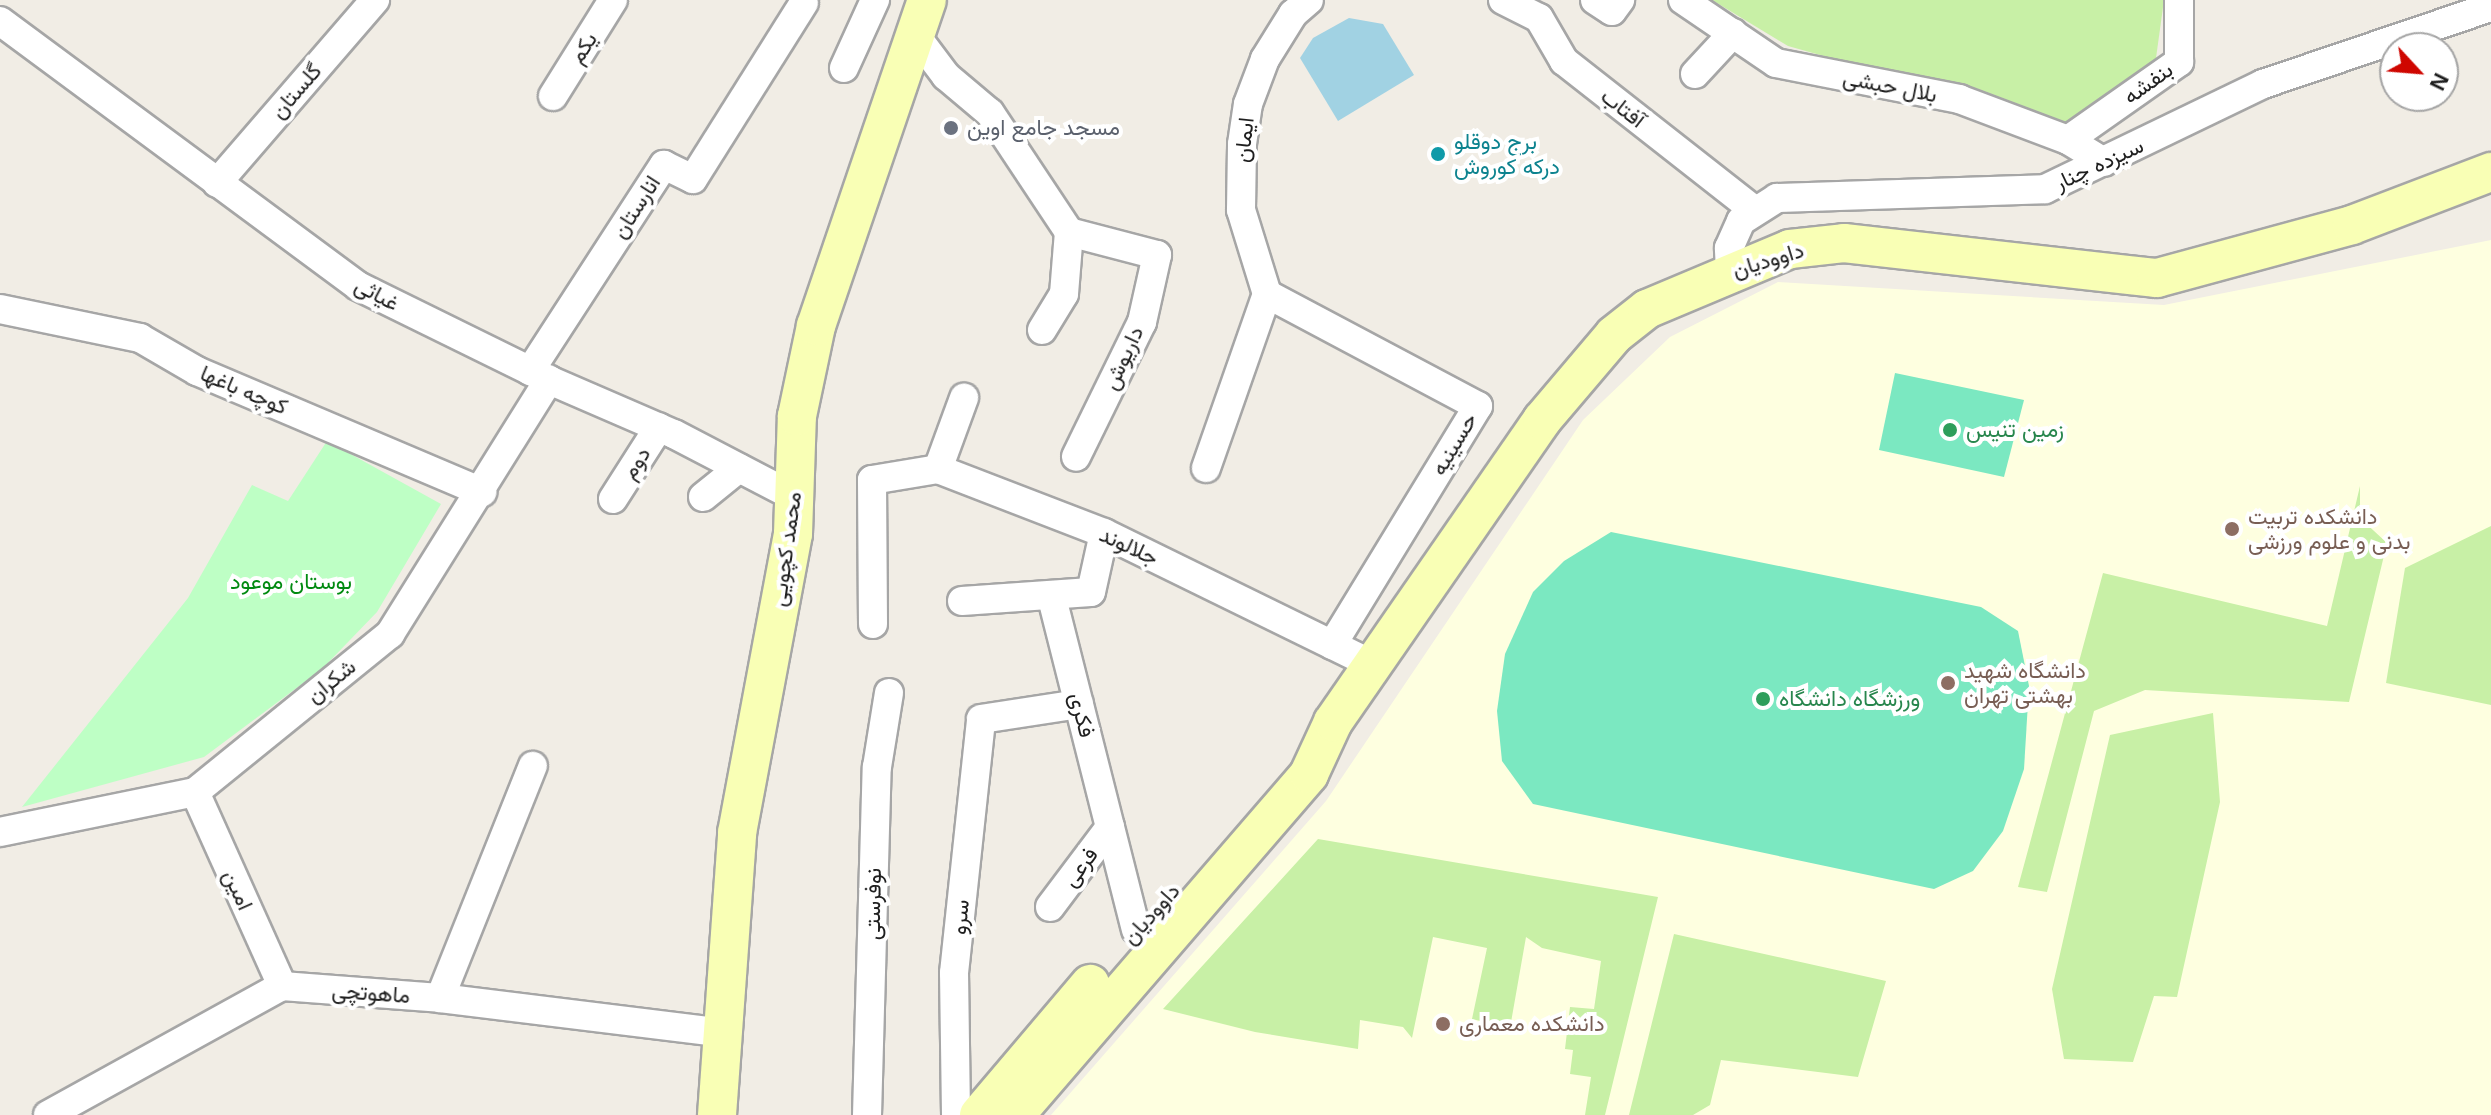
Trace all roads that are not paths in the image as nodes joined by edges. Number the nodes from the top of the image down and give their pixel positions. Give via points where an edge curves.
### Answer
1 (375, 0) edge
2 (613, 0) edge
3 (875, 0) edge
4 (927, 0) edge
5 (1309, 0) edge
6 (1503, 0) edge
7 (1595, 0) edge
8 (1620, 0) edge
9 (1683, 0) edge
10 (2179, 0) edge
11 (804, 1) edge
12 (2491, 7) edge
13 (0, 21) edge
14 (1733, 33) junction
15 (916, 36) junction
16 (844, 68) dead end
17 (1695, 74) dead end
18 (553, 96) dead end
19 (2068, 140) junction
20 (2491, 159) edge
21 (2104, 162) junction
22 (2491, 172) edge
23 (217, 183) junction
24 (2450, 190) junction
25 (1754, 210) junction
26 (1069, 232) junction
27 (1730, 270) junction
28 (1267, 294) junction
29 (0, 309) edge
30 (1042, 330) dead end
31 (540, 375) junction
32 (964, 398) dead end
33 (659, 427) junction
34 (1076, 457) dead end
35 (739, 468) junction
36 (1206, 468) dead end
37 (938, 469) junction
38 (482, 492) junction
39 (703, 497) dead end
40 (795, 497) junction
41 (613, 499) dead end
42 (1104, 533) junction
43 (1052, 598) junction
44 (962, 601) dead end
45 (873, 624) dead end
46 (1332, 645) junction
47 (1373, 665) junction
48 (889, 693) dead end
49 (1079, 704) junction
50 (1333, 722) junction
51 (533, 766) dead end
52 (195, 792) junction
53 (1110, 827) junction
54 (0, 832) edge
55 (1050, 907) dead end
56 (1136, 930) junction
57 (282, 986) junction
58 (440, 998) junction
59 (726, 1033) junction
60 (48, 1115) edge
61 (717, 1115) edge
62 (867, 1115) edge
63 (956, 1115) edge
64 (979, 1115) edge
65 (1015, 1115) edge

1 - 23 street, گلستان
2 - 18 street, یکم
3 - 16 street
4 - 15 street, محمد کچویی
5 - 28 street, ایمان via 1293,14 1265,59 1248,104 1242,144 1241,210
6 - 25 street, آفتاب via 1539,18 1564,61
7 - 8 street via 1612,11
9 - 14 street, بلال حبشی
10 - 19 street, بنفشه via 2179,62
11 - 31 street, انارستان via 693,179 664,165
12 - 21 street, سیزده چنار via 2263,84
13 - 23 street, غیاثی
14 - 17 street
14 - 19 street, بلال حبشی via 1776,63 1959,99
15 - 26 street via 946,76 990,113
15 - 40 street, محمد کچویی via 845,214 797,416
19 - 21 street, بلال حبشی
20 - 24 street, داوودیان
21 - 25 street, سیزده چنار via 2045,189 1806,195 1777,198
22 - 24 street, داوودیان
23 - 31 street, غیاثی via 358,286
24 - 27 street, داوودیان via 2352,225 2157,278 1844,243 1790,249
25 - 27 street via 1741,221 1729,248
26 - 30 street via 1064,294
26 - 34 street, داریوش via 1157,255 1142,322
27 - 47 street, داوودیان via 1647,309 1573,379
28 - 36 street
28 - 46 street, حسینیه via 1478,406
29 - 38 street, کوچه باغها via 140,338 197,371
31 - 33 street, غیاثی
31 - 38 street, شکران
32 - 37 street
33 - 35 street, غیاثی
33 - 41 street, دوم
35 - 39 street
35 - 40 street, غیاثی
37 - 42 street, جلالوند
37 - 45 street via 872,480
38 - 52 street, شکران via 390,634
40 - 59 street, محمد کچویی via 737,833
42 - 43 street via 1091,592
42 - 46 street, جلالوند
43 - 44 street
43 - 49 street, فکری
46 - 47 street, جلالوند
47 - 50 street, داوودیان
48 - 62 street, نوفرستی via 877,767
49 - 53 street, فکری
49 - 63 street, سرو via 981,719 954,973
50 - 56 street, داوودیان via 1289,757
50 - 65 street, داوودیان via 1309,774
51 - 58 street
52 - 54 street, شکران
52 - 57 street, امین
53 - 55 street, فرعی
53 - 56 street, فکری
56 - 64 street, داوودیان
57 - 58 street, ماهوتچی
57 - 60 street
58 - 59 street, ماهوتچی
59 - 61 street, محمد کچویی

